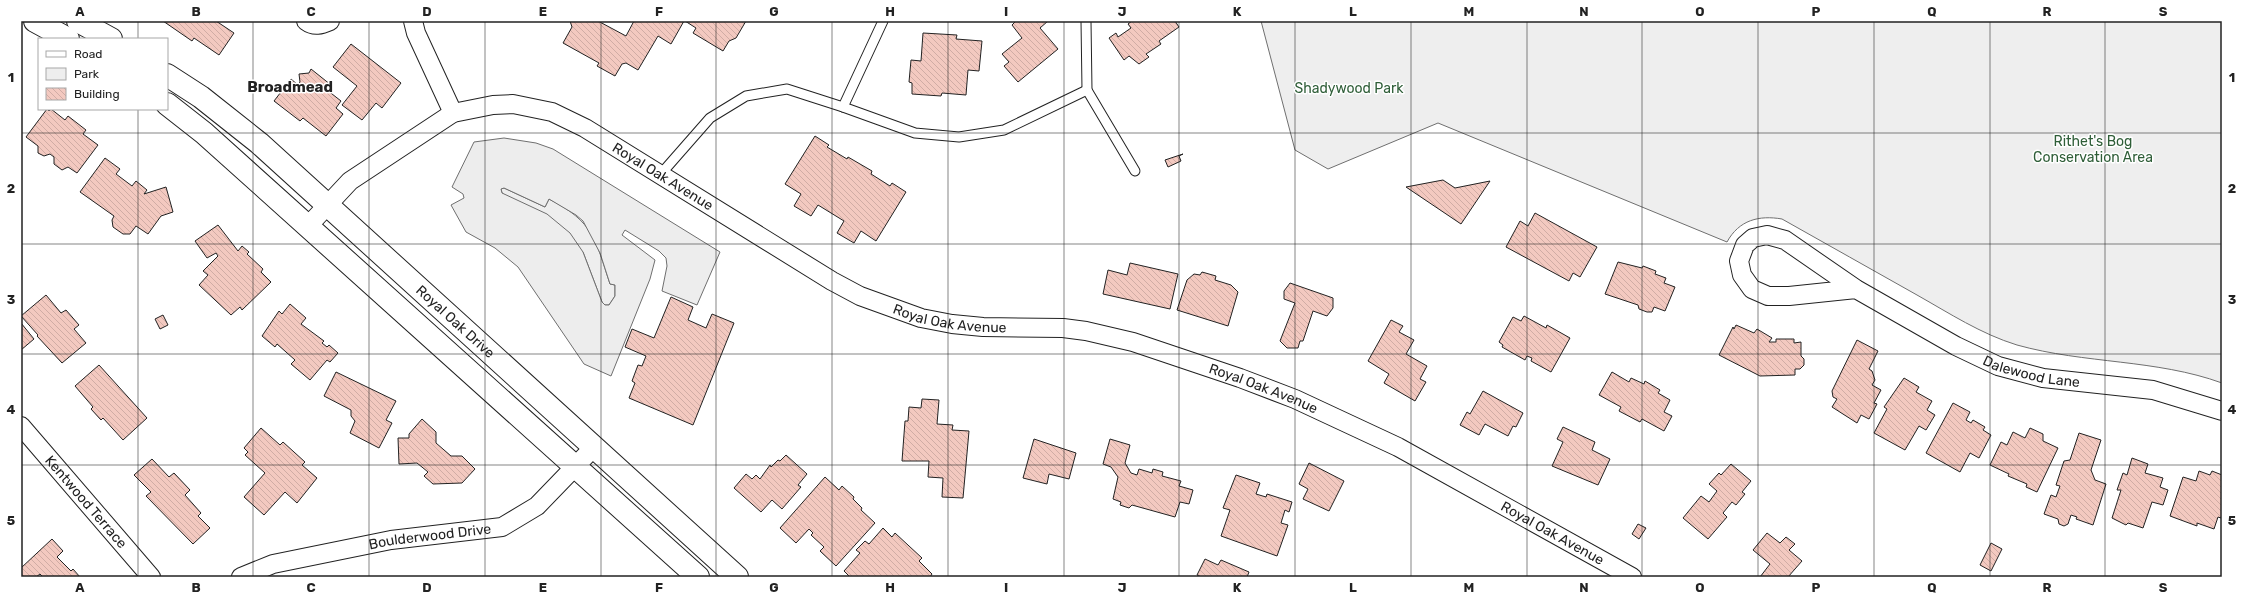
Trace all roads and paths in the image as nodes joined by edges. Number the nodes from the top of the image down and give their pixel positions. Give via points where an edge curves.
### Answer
1 (35, 21) edge
2 (78, 21) edge
3 (306, 21) edge
4 (330, 21) edge
5 (413, 21) edge
6 (883, 21) edge
7 (1086, 21) edge
8 (66, 38) edge
9 (109, 38) edge
10 (168, 76) edge
11 (1087, 90) junction
12 (168, 105) edge
13 (843, 107) junction
14 (453, 113) junction
15 (1135, 171) dead end
16 (660, 176) junction
17 (327, 205) junction
18 (308, 226) junction
19 (1856, 289) junction
20 (2222, 411) edge
21 (21, 426) edge
22 (594, 447) junction
23 (575, 467) junction
24 (151, 577) edge
25 (241, 577) edge
26 (698, 577) edge
27 (737, 577) edge
28 (1632, 577) edge

1 - 8 main road
2 - 9 main road
3 - 4 street via 321,25
5 - 14 street via 416,33
6 - 13 lane
7 - 11 lane
10 - 17 main road, Royal Oak Drive via 202,97
11 - 13 lane via 1004,130 959,137 915,133
11 - 15 lane
12 - 18 main road, Royal Oak Drive via 204,133
13 - 16 lane via 787,89 746,96 710,118
14 - 16 street, Royal Oak Avenue via 513,104 552,112 586,128
14 - 17 street, Royal Oak Avenue via 350,181
16 - 28 street, Royal Oak Avenue via 832,281 890,308 952,324 1062,328 1110,336 1240,378 1295,399 1398,447
17 - 18 street, Royal Oak Avenue
17 - 22 main road, Royal Oak Drive
18 - 23 main road, Royal Oak Drive
19 - 19 street, Dalewood Lane via 1785,240 1767,235 1753,238 1745,245 1739,261 1742,275 1752,289 1768,296
19 - 20 street, Dalewood Lane via 1956,346 1998,366 2044,378 2153,390
21 - 24 street, Kentwood Terrace
22 - 23 street, Boulderwood Drive
22 - 27 main road, Royal Oak Drive
23 - 25 street, Boulderwood Drive via 537,506 502,527 391,540 273,564
23 - 26 main road, Royal Oak Drive

